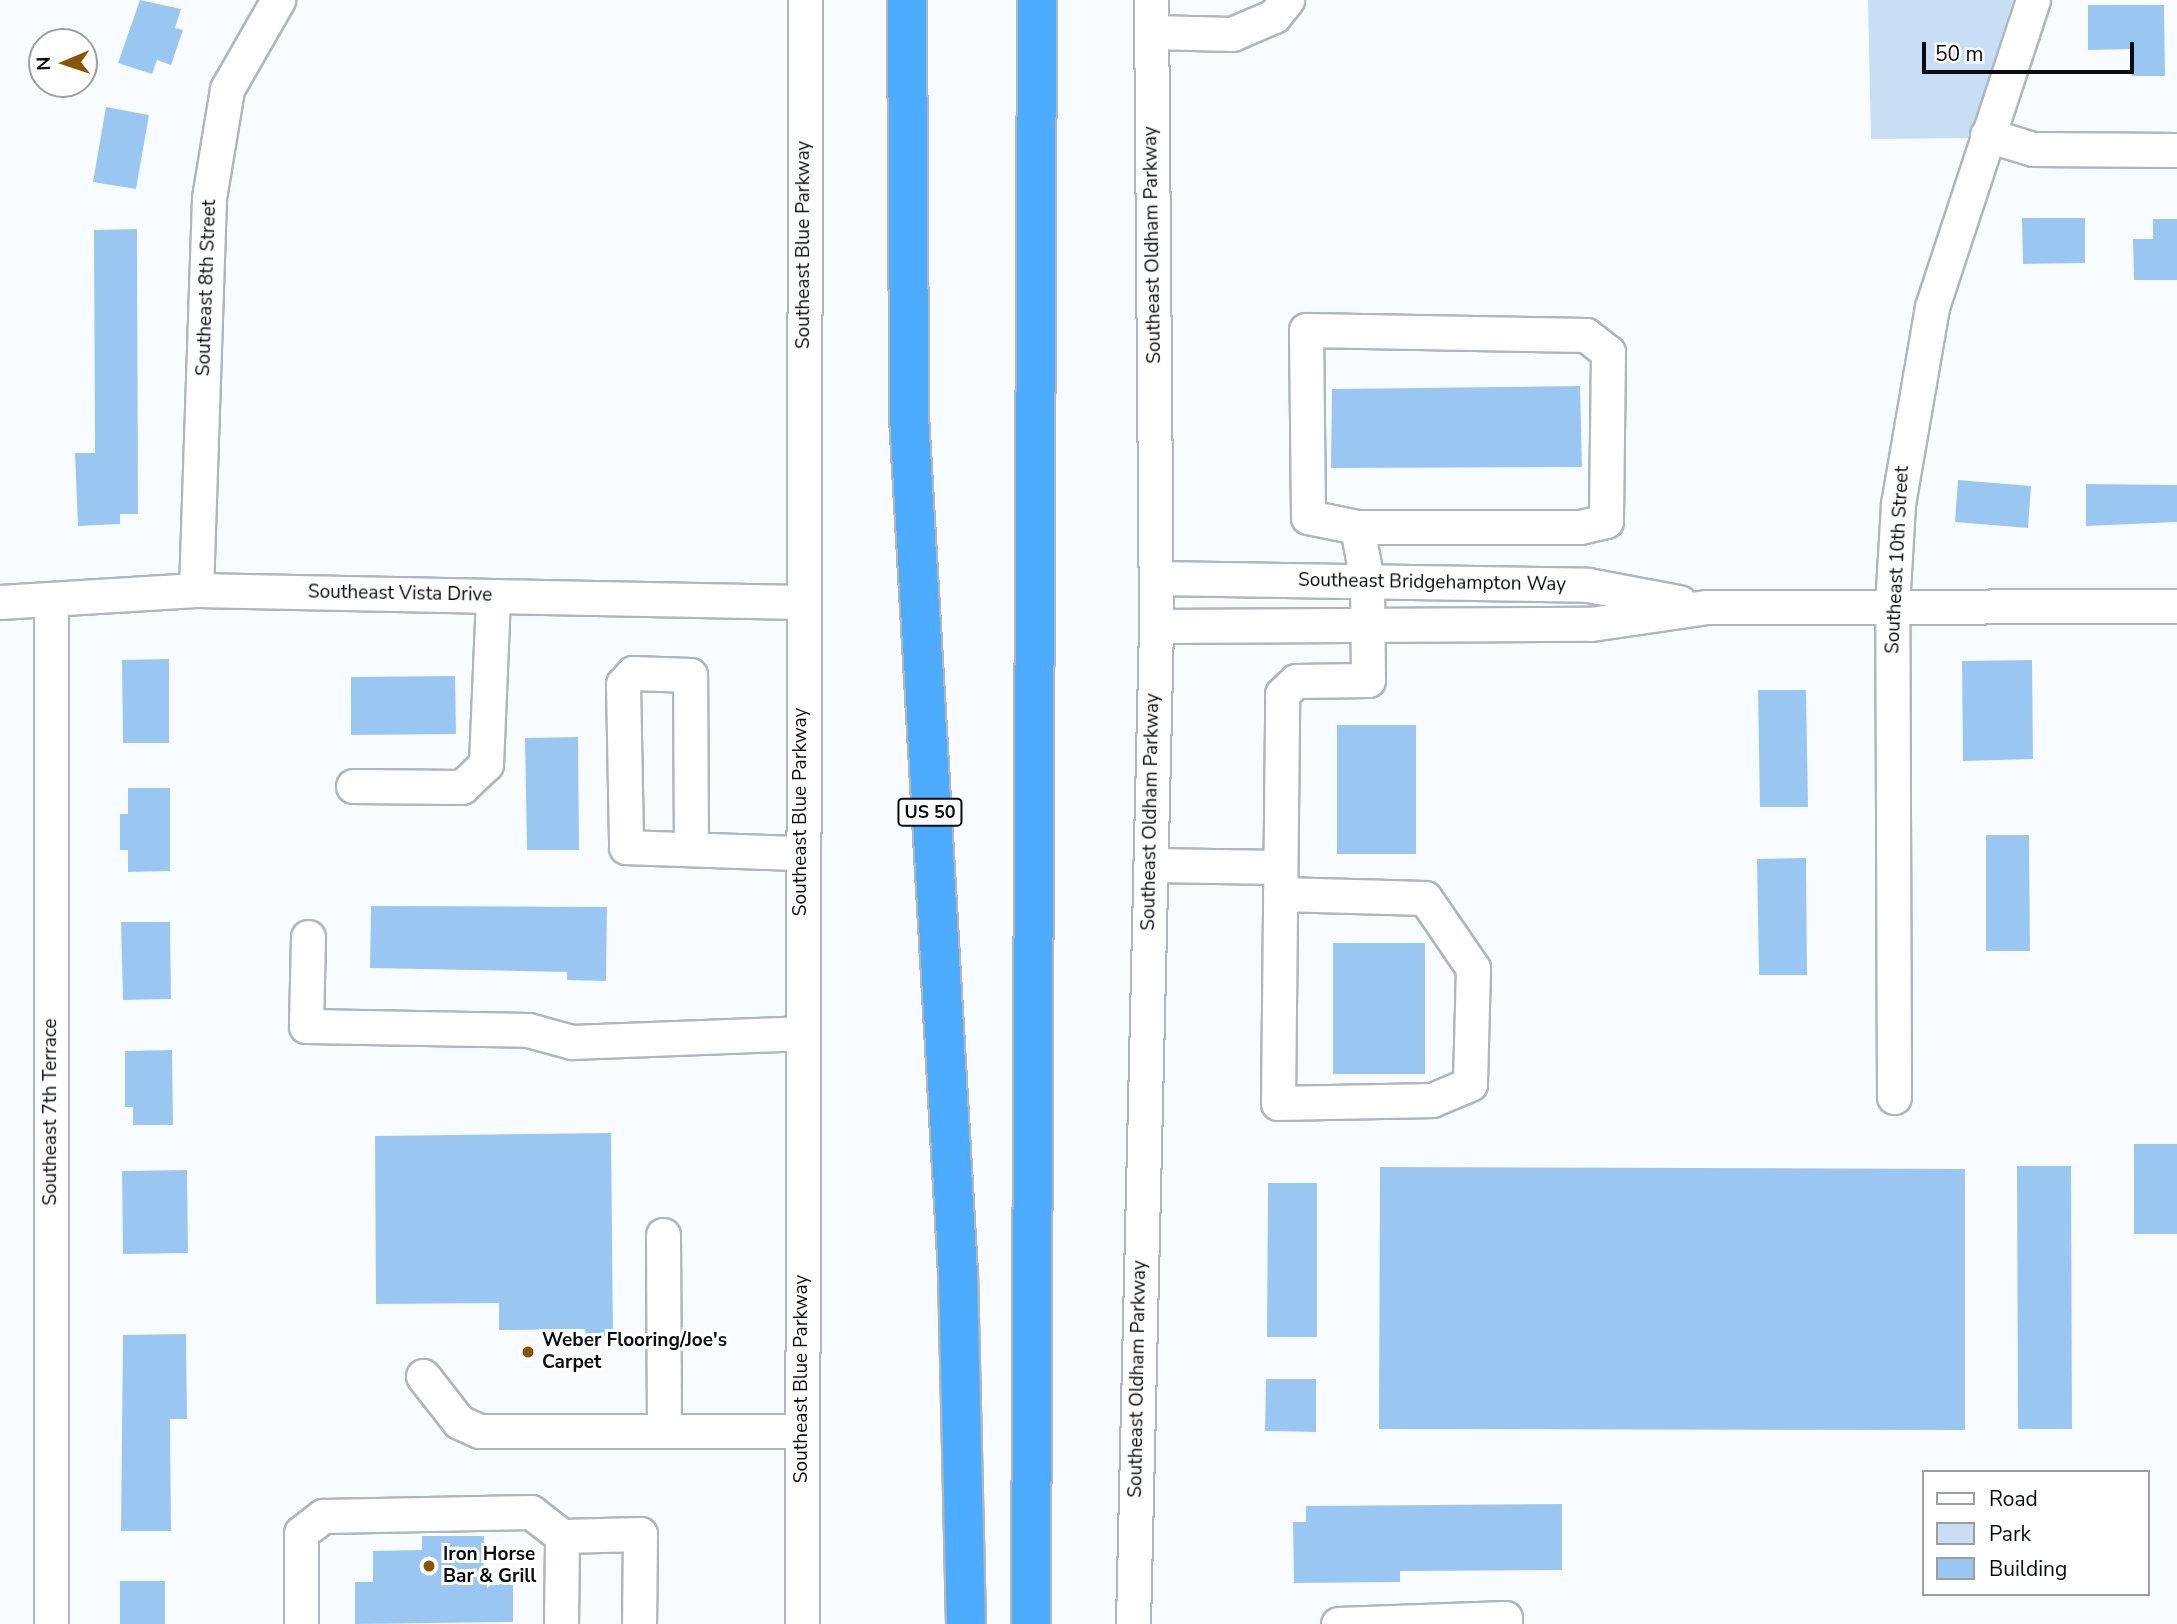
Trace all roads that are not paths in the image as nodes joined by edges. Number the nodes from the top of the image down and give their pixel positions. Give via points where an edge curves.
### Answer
1 (278, 0) edge
2 (805, 0) edge
3 (907, 0) edge
4 (1037, 0) edge
5 (1287, 0) edge
6 (2033, 0) edge
7 (1151, 16) edge
8 (1987, 135) junction
9 (2177, 150) edge
10 (1357, 527) junction
11 (1156, 578) junction
12 (1367, 581) junction
13 (196, 590) junction
14 (493, 596) junction
15 (51, 600) junction
16 (801, 602) junction
17 (0, 603) edge
18 (1892, 606) junction
19 (2177, 606) edge
20 (1706, 607) junction
21 (1368, 625) junction
22 (1156, 626) junction
23 (353, 786) dead end
24 (691, 849) junction
25 (801, 853) junction
26 (1150, 864) junction
27 (1280, 880) junction
28 (308, 937) dead end
29 (802, 1033) junction
30 (1894, 1097) dead end
31 (663, 1234) dead end
32 (423, 1376) dead end
33 (664, 1431) junction
34 (802, 1431) junction
35 (562, 1536) junction
36 (51, 1624) edge
37 (301, 1624) edge
38 (561, 1624) edge
39 (639, 1624) edge
40 (802, 1624) edge
41 (966, 1624) edge
42 (1031, 1624) edge
43 (1133, 1624) edge
44 (1338, 1624) edge
45 (1504, 1624) edge

1 - 13 street, Southeast 8th Street via 227,89 209,198
2 - 16 street, Southeast Blue Parkway
3 - 41 highway, US 50 via 909,416 958,1273
4 - 42 highway
5 - 7 street via 1274,16 1232,34
6 - 8 street, Southeast 10th Street
7 - 11 street, Southeast Oldham Parkway
8 - 9 street via 2033,149
8 - 18 street, Southeast 10th Street via 1955,226 1918,371 1898,504
10 - 10 street via 1308,517 1306,330 1586,335 1608,352 1606,521 1580,527
10 - 12 street
11 - 12 street, Southeast Bridgehampton Way
11 - 22 street, Southeast Oldham Parkway
12 - 20 street, Southeast Bridgehampton Way via 1588,585
12 - 21 street
13 - 14 street, Southeast Vista Drive
13 - 15 street, Southeast Vista Drive
14 - 16 street, Southeast Vista Drive
14 - 23 street via 486,764 462,787
15 - 17 street, Southeast Vista Drive
15 - 36 street, Southeast 7th Terrace
16 - 25 street, Southeast Blue Parkway
18 - 19 street, Southeast Bridgehampton Way
18 - 20 street, Southeast Bridgehampton Way
18 - 30 street, Southeast 10th Street
20 - 21 street, Southeast Bridgehampton Way via 1591,624
21 - 22 street, Southeast Bridgehampton Way
21 - 27 street via 1368,680 1296,681 1282,694
22 - 26 street, Southeast Oldham Parkway
24 - 24 street via 626,846 623,684 633,673 690,675
24 - 25 street
25 - 29 street, Southeast Blue Parkway
26 - 27 street
26 - 43 street, Southeast Oldham Parkway
27 - 27 street via 1278,1103 1432,1100 1470,1084 1473,968 1425,898
28 - 29 street via 306,1026 528,1030 572,1042
29 - 34 street, Southeast Blue Parkway
31 - 33 street
32 - 33 street via 459,1422 479,1431
33 - 34 street
34 - 40 street, Southeast Blue Parkway
35 - 37 street via 531,1512 323,1516 301,1533
35 - 38 street
35 - 39 street via 640,1534
44 - 45 street via 1505,1618

